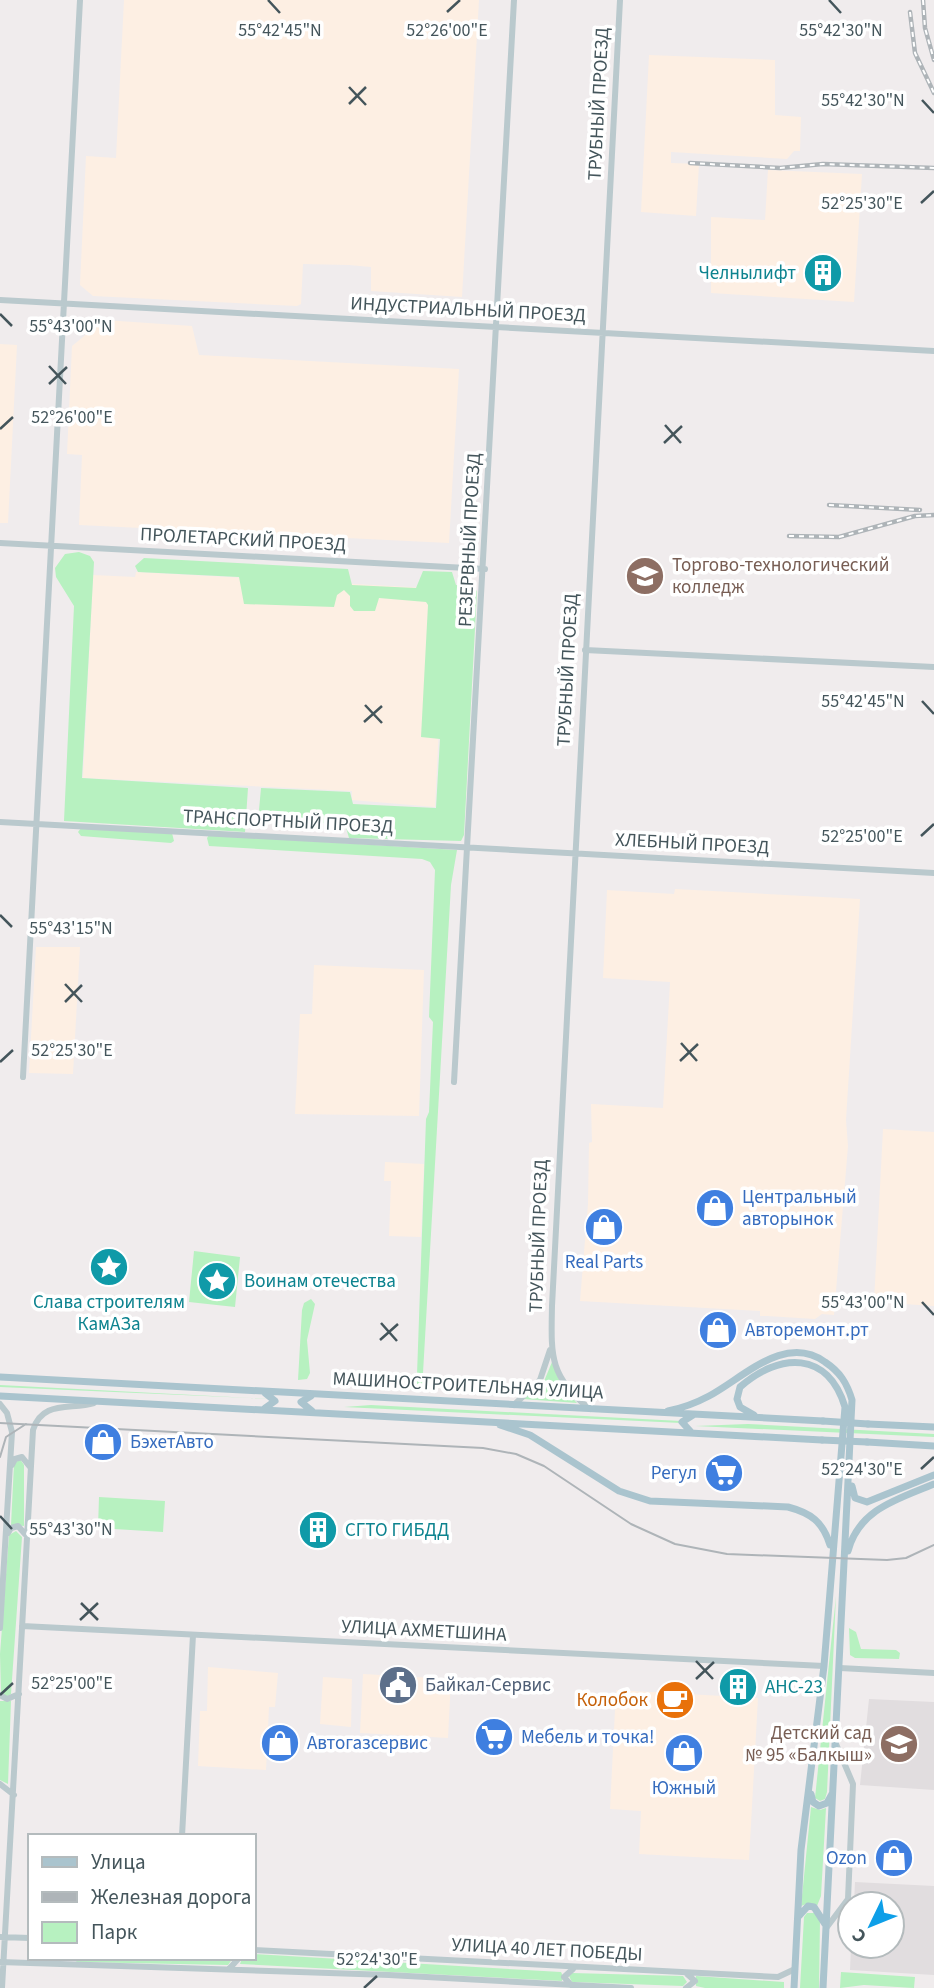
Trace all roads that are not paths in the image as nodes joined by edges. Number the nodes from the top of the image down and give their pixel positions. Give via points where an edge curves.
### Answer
1 (80, 0) edge
2 (514, 0) edge
3 (620, 0) edge
4 (0, 300) edge
5 (63, 303) junction
6 (498, 327) junction
7 (603, 333) junction
8 (934, 351) edge
9 (0, 543) edge
10 (50, 545) junction
11 (485, 569) junction
12 (585, 650) junction
13 (934, 667) edge
14 (0, 822) edge
15 (37, 824) junction
16 (468, 848) junction
17 (574, 853) junction
18 (934, 873) edge
19 (23, 1077) dead end
20 (454, 1082) dead end
21 (551, 1341) junction
22 (0, 1377) edge
23 (261, 1391) junction
24 (318, 1394) junction
25 (0, 1396) edge
26 (99, 1401) junction
27 (0, 1404) edge
28 (514, 1405) junction
29 (590, 1409) junction
30 (261, 1410) junction
31 (317, 1413) junction
32 (661, 1413) junction
33 (694, 1414) junction
34 (759, 1418) junction
35 (489, 1422) junction
36 (934, 1427) edge
37 (692, 1433) junction
38 (934, 1446) edge
39 (10, 1468) junction
40 (31, 1469) junction
41 (934, 1475) edge
42 (850, 1478) junction
43 (934, 1484) edge
44 (6, 1539) junction
45 (26, 1539) junction
46 (832, 1550) junction
47 (844, 1565) junction
48 (828, 1599) junction
49 (844, 1600) junction
50 (22, 1626) junction
51 (0, 1628) edge
52 (193, 1635) junction
53 (824, 1666) junction
54 (840, 1668) junction
55 (934, 1673) edge
56 (19, 1694) junction
57 (0, 1695) edge
58 (836, 1744) junction
59 (0, 1784) edge
60 (809, 1790) junction
61 (834, 1791) junction
62 (14, 1796) junction
63 (182, 1834) edge
64 (797, 1922) junction
65 (827, 1927) junction
66 (1, 1937) edge
67 (28, 1938) edge
68 (256, 1950) edge
69 (70, 1960) edge
70 (237, 1960) edge
71 (2, 1962) edge
72 (77, 1965) junction
73 (575, 1968) junction
74 (795, 1969) junction
75 (227, 1970) junction
76 (682, 1972) junction
77 (571, 1985) junction
78 (2, 1988) edge
79 (631, 1988) edge
80 (686, 1988) edge
81 (794, 1988) edge
82 (823, 1988) edge

1 - 5 street
2 - 6 street, РЕЗЕРВНЫЙ ПРОЕЗД
3 - 7 street, ТРУБНЫЙ ПРОЕЗД
4 - 5 street, ИНДУСТРИАЛЬНЫЙ ПРОЕЗД
5 - 6 street, ИНДУСТРИАЛЬНЫЙ ПРОЕЗД
5 - 10 street
6 - 7 street, ИНДУСТРИАЛЬНЫЙ ПРОЕЗД
6 - 11 street, РЕЗЕРВНЫЙ ПРОЕЗД
7 - 8 street, ИНДУСТРИАЛЬНЫЙ ПРОЕЗД
7 - 12 street, ТРУБНЫЙ ПРОЕЗД
9 - 10 street, ПРОЛЕТАРСКИЙ ПРОЕЗД
10 - 11 street, ПРОЛЕТАРСКИЙ ПРОЕЗД
10 - 15 street
11 - 16 street, РЕЗЕРВНЫЙ ПРОЕЗД
12 - 13 street
12 - 17 street, ТРУБНЫЙ ПРОЕЗД
14 - 15 street, ТРАНСПОРТНЫЙ ПРОЕЗД
15 - 16 street, ТРАНСПОРТНЫЙ ПРОЕЗД
15 - 19 street
16 - 17 street, ТРАНСПОРТНЫЙ ПРОЕЗД
16 - 20 street, РЕЗЕРВНЫЙ ПРОЕЗД
17 - 18 street, ХЛЕБНЫЙ ПРОЕЗД
17 - 21 street, ТРУБНЫЙ ПРОЕЗД
21 - 28 street via 540,1380
21 - 29 street via 562,1384
22 - 23 main road, МАШИНОСТРОИТЕЛЬНАЯ УЛИЦА
23 - 24 main road, МАШИНОСТРОИТЕЛЬНАЯ УЛИЦА
23 - 30 main road via 275,1401
24 - 28 main road, МАШИНОСТРОИТЕЛЬНАЯ УЛИЦА
24 - 31 main road via 301,1402
25 - 26 main road, МАШИНОСТРОИТЕЛЬНАЯ УЛИЦА
26 - 30 main road, МАШИНОСТРОИТЕЛЬНАЯ УЛИЦА
26 - 40 street via 51,1407 37,1418
27 - 39 street via 12,1429
28 - 29 main road, МАШИНОСТРОИТЕЛЬНАЯ УЛИЦА
29 - 32 main road, МАШИНОСТРОИТЕЛЬНАЯ УЛИЦА
30 - 31 main road, МАШИНОСТРОИТЕЛЬНАЯ УЛИЦА
31 - 35 main road, МАШИНОСТРОИТЕЛЬНАЯ УЛИЦА
32 - 33 main road, МАШИНОСТРОИТЕЛЬНАЯ УЛИЦА
32 - 42 main road via 711,1395 779,1355 808,1353 827,1363 847,1384 854,1410
33 - 34 main road, МАШИНОСТРОИТЕЛЬНАЯ УЛИЦА
33 - 37 main road via 682,1422
34 - 36 main road, МАШИНОСТРОИТЕЛЬНАЯ УЛИЦА, bridge
34 - 46 main road via 740,1407 740,1387 780,1365 806,1363 832,1378 840,1391 844,1418
35 - 37 main road, МАШИНОСТРОИТЕЛЬНАЯ УЛИЦА
35 - 46 main road via 530,1435 619,1491 650,1501 788,1507 806,1512 820,1522
37 - 38 main road, МАШИНОСТРОИТЕЛЬНАЯ УЛИЦА, bridge
39 - 40 street via 22,1457
39 - 44 street
40 - 45 street
41 - 42 main road via 867,1502 856,1498
42 - 47 main road
43 - 47 main road via 869,1515 859,1525
44 - 45 street via 10,1528 18,1526
44 - 51 street
45 - 50 street
46 - 48 main road
47 - 49 main road
48 - 49 main road via 835,1593
48 - 53 main road
49 - 54 main road
50 - 52 street, УЛИЦА АХМЕТШИНА
50 - 56 street
52 - 53 street, УЛИЦА АХМЕТШИНА
52 - 63 street
53 - 60 main road
54 - 55 street
54 - 58 main road
56 - 57 street via 8,1699
56 - 62 street
58 - 61 main road
58 - 65 street via 853,1784 851,1853 848,1899
59 - 62 street
60 - 61 main road via 819,1805
60 - 64 main road
61 - 65 main road
62 - 66 street
64 - 65 main road via 801,1911 814,1907
64 - 74 main road
65 - 82 main road
66 - 67 street
66 - 71 street
68 - 73 street, УЛИЦА 40 ЛЕТ ПОБЕДЫ
69 - 72 street
70 - 75 street
71 - 72 street, УЛИЦА 40 ЛЕТ ПОБЕДЫ
71 - 78 street
72 - 75 street, УЛИЦА 40 ЛЕТ ПОБЕДЫ
73 - 76 street, УЛИЦА 40 ЛЕТ ПОБЕДЫ
73 - 77 street via 564,1977
74 - 76 street, УЛИЦА 40 ЛЕТ ПОБЕДЫ via 778,1978
74 - 81 main road
75 - 77 street, УЛИЦА 40 ЛЕТ ПОБЕДЫ
76 - 80 street via 695,1981
77 - 79 street, УЛИЦА 40 ЛЕТ ПОБЕДЫ

